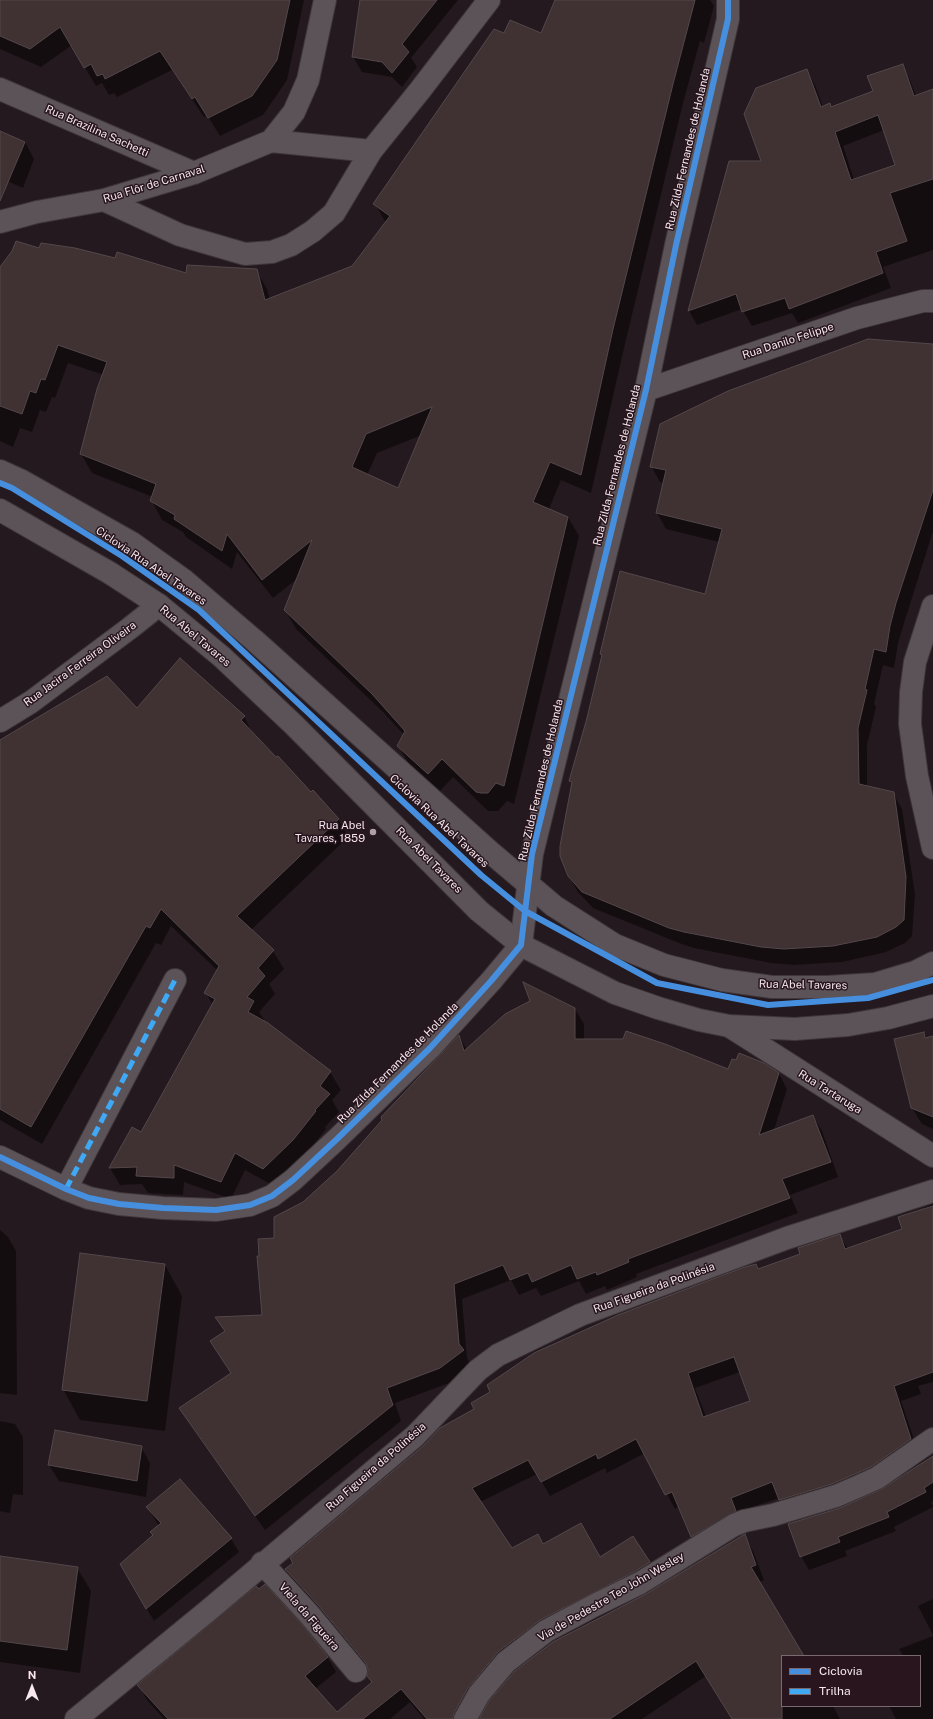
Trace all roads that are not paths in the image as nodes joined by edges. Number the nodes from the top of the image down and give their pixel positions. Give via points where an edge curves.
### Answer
1 (325, 0) edge
2 (489, 0) edge
3 (728, 0) edge
4 (0, 89) edge
5 (271, 141) junction
6 (371, 151) junction
7 (194, 173) junction
8 (104, 200) junction
9 (0, 222) edge
10 (933, 301) edge
11 (646, 390) junction
12 (0, 471) edge
13 (0, 510) edge
14 (159, 605) junction
15 (933, 606) edge
16 (0, 721) edge
17 (933, 848) edge
18 (528, 885) junction
19 (521, 945) junction
20 (933, 963) edge
21 (175, 980) dead end
22 (933, 1006) edge
23 (729, 1026) junction
24 (933, 1156) edge
25 (0, 1158) edge
26 (66, 1189) junction
27 (933, 1191) edge
28 (933, 1439) edge
29 (262, 1563) junction
30 (356, 1671) dead end
31 (76, 1719) edge
32 (465, 1719) edge

1 - 5 street, Rua Flôr de Carnaval via 308,80 294,112
2 - 6 street
3 - 11 street, Rua Zilda Fernandes de Holanda via 728,19 676,245
4 - 7 street, Rua Brazilina Sachetti
5 - 6 street
5 - 7 street, Rua Flôr de Carnaval
6 - 8 street via 334,213 313,232 291,245 272,252 245,254 200,242
7 - 8 street, Rua Flôr de Carnaval
8 - 9 street, Rua Flôr de Carnaval via 37,212
10 - 11 street, Rua Danilo Felippe via 923,300 857,318
11 - 18 street, Rua Zilda Fernandes de Holanda via 532,854
12 - 18 street, Rua Abel Tavares via 132,543 185,581
13 - 14 street, Rua Abel Tavares via 110,573
14 - 16 street, Rua Jacira Ferreira Oliveira via 31,702
14 - 19 street, Rua Abel Tavares via 222,657 479,911
15 - 17 street via 915,662 910,724
18 - 19 street, Rua Zilda Fernandes de Holanda
18 - 20 street, Rua Abel Tavares via 554,906 615,945 664,965 722,980 772,987 875,984 915,972
19 - 23 street, Rua Abel Tavares via 615,993 665,1010
19 - 26 street, Rua Zilda Fernandes de Holanda via 430,1048 293,1180 272,1196 250,1205 216,1210 119,1204 89,1198
21 - 26 street
22 - 23 street, Rua Abel Tavares via 848,1025 795,1029
23 - 24 street, Rua Tartaruga
25 - 26 street, Rua Zilda Fernandes de Holanda
27 - 29 street, Rua Figueira da Polinésia via 787,1238 580,1315 498,1355 478,1370 415,1436
28 - 32 street, Via de Pedestre Teo John Wesley via 877,1478 857,1487 773,1515 744,1520 640,1583 546,1632 506,1662 479,1694
29 - 30 street, Viela da Figueira
29 - 31 street, Rua Figueira da Polinésia

